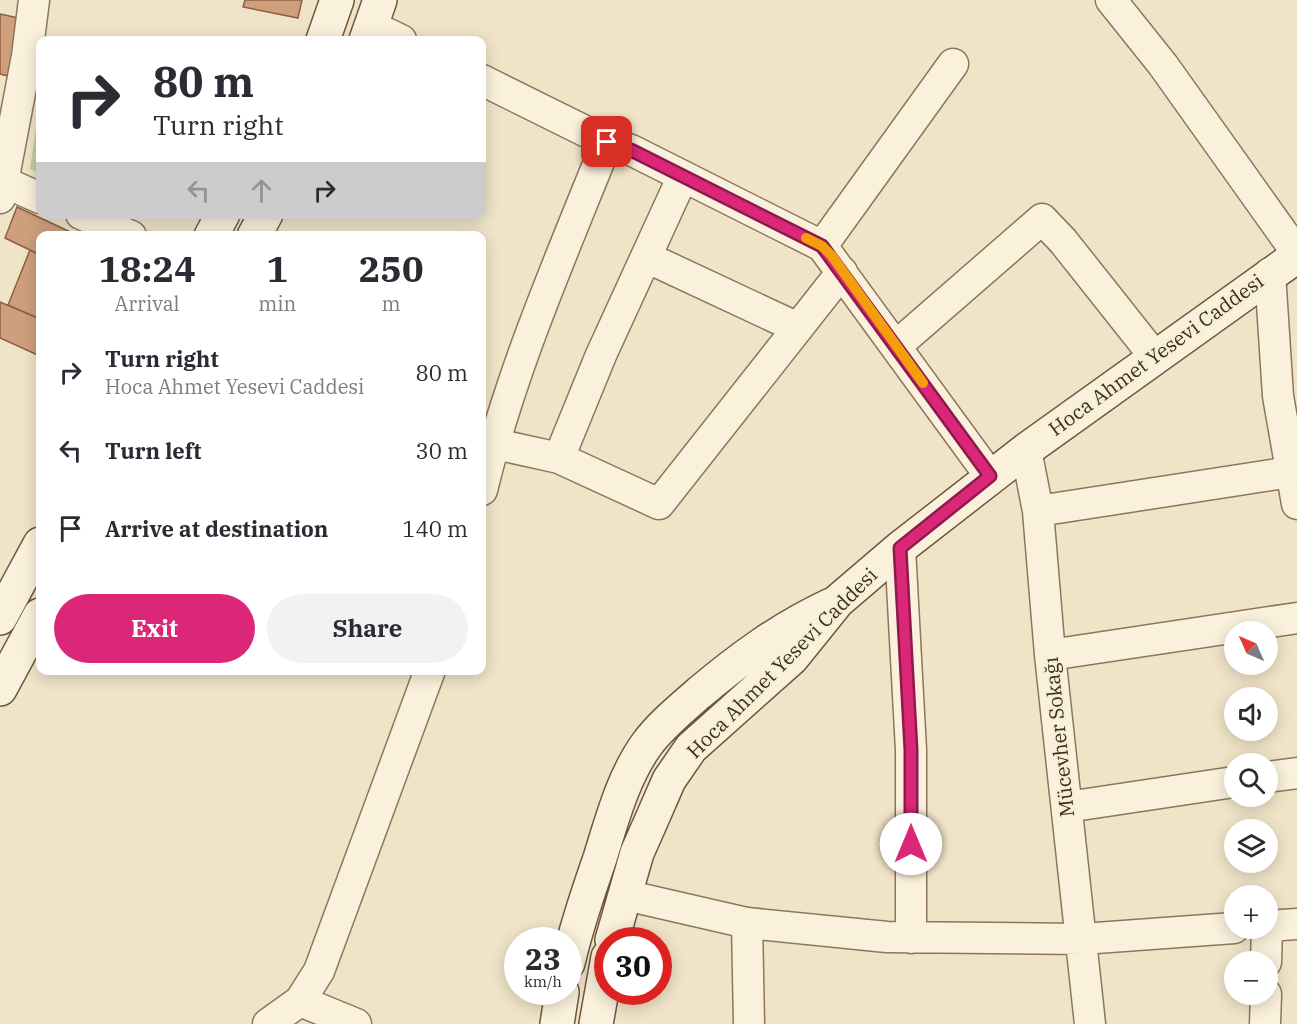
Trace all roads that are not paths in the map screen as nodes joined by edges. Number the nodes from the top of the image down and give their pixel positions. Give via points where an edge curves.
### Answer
1 (34, 0) edge
2 (337, 0) edge
3 (1111, 0) edge
4 (373, 22) edge
5 (324, 36) edge
6 (395, 36) edge
7 (34, 57) edge
8 (953, 64) dead end
9 (486, 82) edge
10 (607, 142) junction
11 (3, 172) edge
12 (683, 176) junction
13 (36, 195) edge
14 (92, 219) edge
15 (119, 231) edge
16 (822, 246) junction
17 (1297, 254) edge
18 (646, 257) junction
19 (842, 272) junction
20 (1270, 273) junction
21 (798, 328) junction
22 (896, 346) junction
23 (1155, 357) junction
24 (1287, 394) edge
25 (487, 443) edge
26 (1026, 450) junction
27 (559, 458) junction
28 (1294, 471) edge
29 (990, 476) junction
30 (1297, 504) edge
31 (1038, 511) junction
32 (900, 548) junction
33 (36, 551) edge
34 (838, 601) junction
35 (0, 618) edge
36 (1297, 618) edge
37 (36, 622) edge
38 (1050, 655) junction
39 (428, 675) edge
40 (0, 689) edge
41 (1297, 773) edge
42 (1278, 776) edge
43 (1224, 783) edge
44 (1067, 807) junction
45 (625, 896) junction
46 (747, 923) junction
47 (1297, 924) edge
48 (1278, 926) edge
49 (577, 927) edge
50 (616, 927) edge
51 (1224, 929) edge
52 (910, 938) junction
53 (1082, 939) junction
54 (300, 1001) junction
55 (560, 1005) edge
56 (599, 1005) edge
57 (1266, 1005) edge
58 (273, 1022) edge
59 (356, 1024) edge
60 (557, 1024) edge
61 (596, 1024) edge
62 (749, 1024) edge
63 (1090, 1024) edge
64 (1265, 1024) edge

1 - 7 street
2 - 5 main road
3 - 17 street via 1163,65
4 - 6 street
7 - 11 street
8 - 16 street
9 - 10 street
10 - 12 street
10 - 25 street
11 - 13 street
12 - 16 street
12 - 18 street
14 - 15 street
16 - 19 street
17 - 20 main road, Hoca Ahmet Yesevi Caddesi
18 - 21 street
18 - 27 street
19 - 21 street
19 - 22 street
20 - 23 main road, Hoca Ahmet Yesevi Caddesi
20 - 24 street
21 - 27 street via 659,504
22 - 23 street via 1042,219
22 - 29 street
23 - 26 main road, Hoca Ahmet Yesevi Caddesi
24 - 28 street
25 - 27 street
26 - 29 main road, Hoca Ahmet Yesevi Caddesi
26 - 31 street, Mücevher Sokağı
28 - 30 street
28 - 31 street
29 - 32 main road, Hoca Ahmet Yesevi Caddesi
31 - 38 street, Mücevher Sokağı
32 - 34 main road, Hoca Ahmet Yesevi Caddesi
32 - 52 street via 911,750
33 - 35 main road
34 - 45 main road, Hoca Ahmet Yesevi Caddesi via 792,658 691,748 669,780
34 - 49 main road via 769,637 674,714 647,744 614,813
36 - 38 street
37 - 40 main road
38 - 44 street, Mücevher Sokağı
39 - 54 street via 320,971
41 - 42 street
43 - 44 street
44 - 53 street, Mücevher Sokağı
45 - 46 street
45 - 50 main road, Hoca Ahmet Yesevi Caddesi
46 - 52 street
46 - 62 street
47 - 48 street
51 - 53 street
52 - 53 street
53 - 63 street, Mücevher Sokağı
54 - 58 street
54 - 59 street
55 - 60 main road
56 - 61 main road
57 - 64 street

